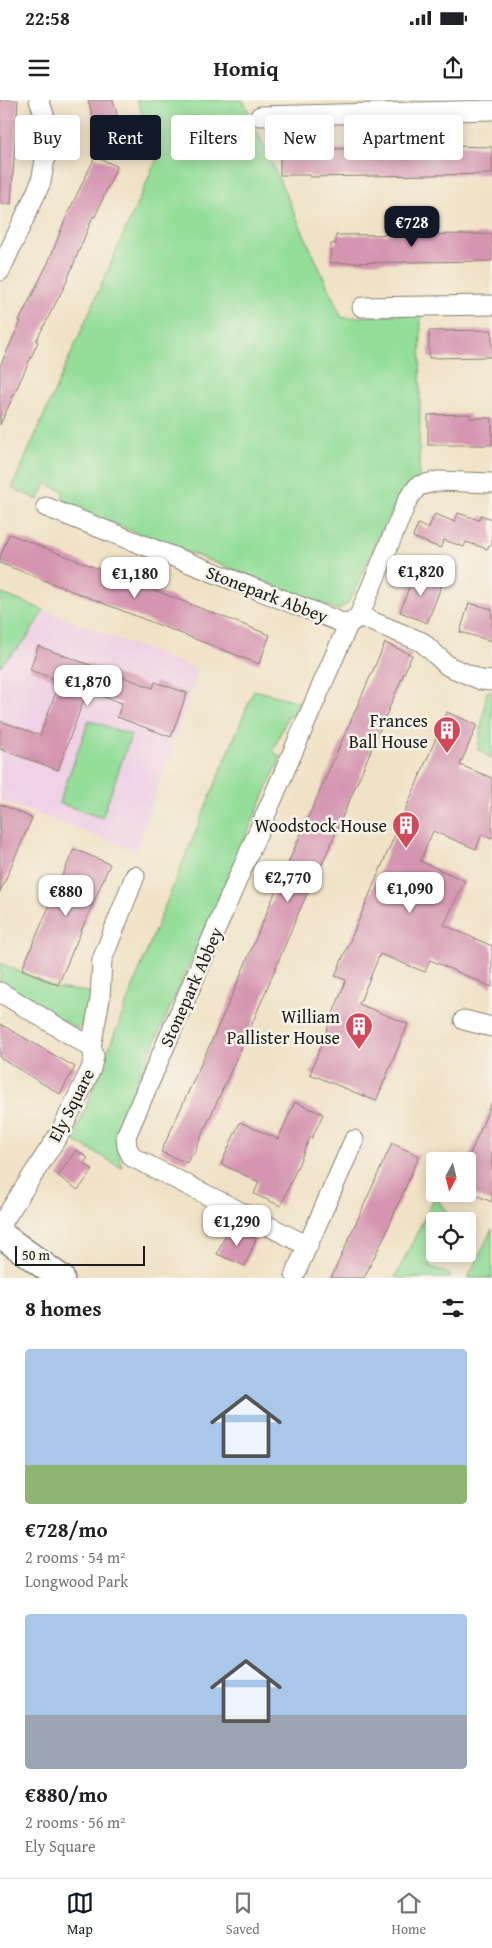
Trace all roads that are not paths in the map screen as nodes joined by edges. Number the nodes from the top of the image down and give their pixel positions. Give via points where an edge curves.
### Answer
1 (40, 100) edge
2 (492, 110) edge
3 (260, 116) dead end
4 (0, 271) edge
5 (492, 305) edge
6 (362, 307) dead end
7 (492, 483) edge
8 (46, 508) dead end
9 (353, 620) junction
10 (492, 681) edge
11 (136, 876) dead end
12 (0, 992) edge
13 (464, 1020) dead end
14 (492, 1027) edge
15 (91, 1047) junction
16 (354, 1140) dead end
17 (0, 1226) edge
18 (0, 1234) edge
19 (308, 1246) junction
20 (295, 1274) dead end
21 (61, 1278) edge

1 - 4 street via 50,132 41,182
2 - 3 street
5 - 6 street
7 - 9 street, Stonepark Abbey via 438,481 418,486 408,499
8 - 9 street, Stonepark Abbey
9 - 10 street via 422,642 448,666
9 - 19 street, Stonepark Abbey via 126,1136 132,1157
11 - 15 street via 102,960 100,999
12 - 15 street, Ely Square
13 - 14 street
15 - 17 street, Ely Square via 94,1056 91,1069 60,1131
16 - 19 street
18 - 21 main road
19 - 20 street

